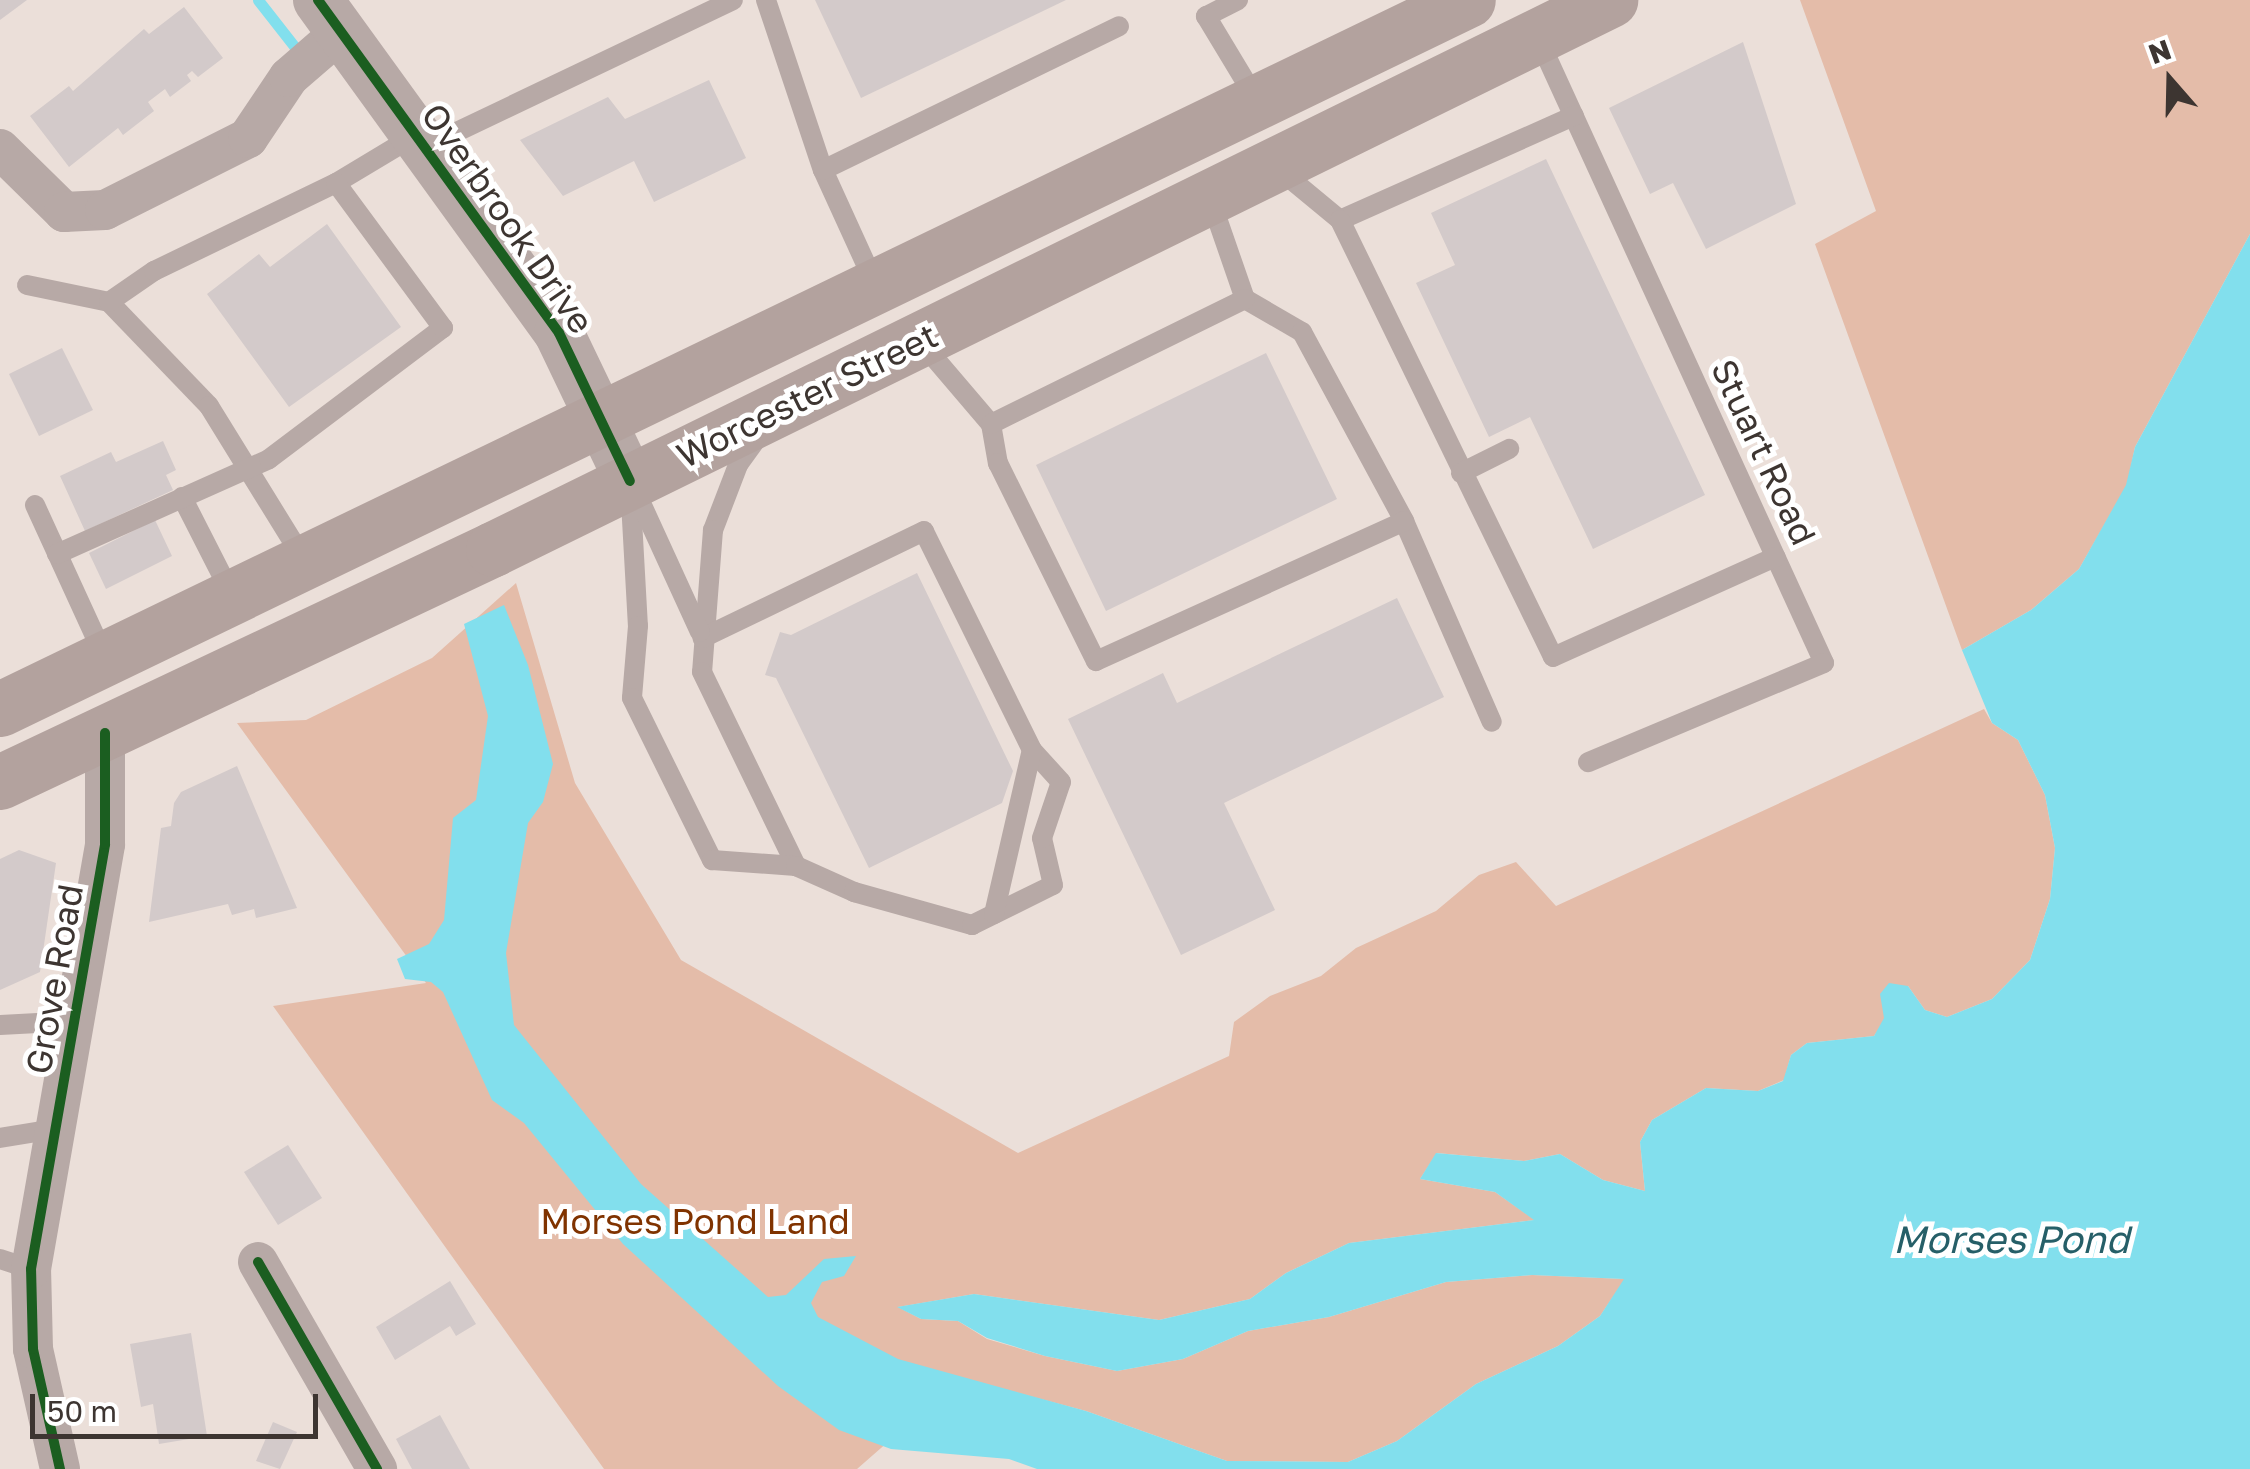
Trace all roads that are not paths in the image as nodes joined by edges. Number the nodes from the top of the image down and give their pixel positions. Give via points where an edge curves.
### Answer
1 (733, 0) edge
2 (766, 0) edge
3 (1238, 0) edge
4 (1468, 0) edge
5 (1610, 0) edge
6 (1201, 8) edge
7 (329, 16) edge
8 (1119, 26) dead end
9 (1537, 36) junction
10 (1256, 100) junction
11 (1574, 116) junction
12 (420, 141) junction
13 (0, 149) edge
14 (1275, 166) junction
15 (823, 170) junction
16 (336, 183) junction
17 (1210, 198) junction
18 (1340, 220) junction
19 (874, 282) junction
20 (27, 285) dead end
21 (1246, 299) junction
22 (109, 302) junction
23 (920, 340) junction
24 (792, 402) junction
25 (600, 416) junction
26 (992, 424) junction
27 (1509, 449) dead end
28 (250, 469) junction
29 (1461, 473) junction
30 (630, 481) junction
31 (182, 497) junction
32 (35, 505) dead end
33 (1404, 522) junction
34 (57, 554) junction
35 (1776, 558) junction
36 (304, 560) junction
37 (232, 595) junction
38 (703, 638) junction
39 (104, 658) junction
40 (0, 709) edge
41 (1492, 722) dead end
42 (104, 733) junction
43 (1032, 750) junction
44 (1588, 762) dead end
45 (0, 782) edge
46 (796, 866) junction
47 (994, 914) junction
48 (75, 1022) junction
49 (0, 1025) edge
50 (55, 1130) junction
51 (0, 1138) edge
52 (258, 1262) dead end
53 (16, 1264) edge
54 (60, 1469) edge
55 (378, 1469) edge

1 - 12 lane
2 - 15 lane
3 - 6 lane
4 - 10 highway, Worcester Street
5 - 9 highway, Worcester Street
6 - 10 lane
7 - 12 street, Overbrook Drive
7 - 13 street via 248,138 106,210 64,212
8 - 15 lane
9 - 11 lane, Stuart Road
9 - 14 highway, Worcester Street
10 - 19 highway, Worcester Street
11 - 18 lane
11 - 35 lane, Stuart Road
12 - 16 lane
12 - 25 street, Overbrook Drive via 559,333
14 - 17 highway, Worcester Street
14 - 18 lane
15 - 19 lane
16 - 22 lane via 154,272
16 - 28 lane via 443,328
17 - 21 lane
17 - 23 highway, Worcester Street
18 - 29 lane
19 - 25 highway, Worcester Street
20 - 22 lane
21 - 26 lane
21 - 33 lane via 1302,332
22 - 28 lane via 198,392
23 - 24 highway, Worcester Street
23 - 26 lane
24 - 30 highway, Worcester Street
24 - 38 lane via 752,443 719,509 706,564
25 - 30 street, Overbrook Drive
25 - 36 highway, Worcester Street
26 - 33 lane via 998,464 1096,661
27 - 29 lane
28 - 31 lane
28 - 36 lane
29 - 35 lane via 1553,657
30 - 38 lane
30 - 42 highway, Worcester Street
30 - 46 lane via 638,613 632,698 712,860
31 - 34 lane
31 - 37 lane
32 - 34 lane
33 - 41 lane
34 - 39 lane
35 - 44 lane, Stuart Road via 1824,662
36 - 37 highway, Worcester Street
37 - 39 highway, Worcester Street
38 - 43 lane via 924,530
38 - 46 lane via 708,692
39 - 40 highway, Worcester Street
42 - 45 highway, Worcester Street
42 - 48 street, Grove Road via 105,844
43 - 47 lane
43 - 47 lane via 1061,782 1042,838 1053,885
46 - 47 lane via 854,892 972,925
48 - 49 lane
48 - 50 street, Grove Road
50 - 51 lane
50 - 53 street, Grove Road
52 - 55 street
53 - 54 street, Grove Road

